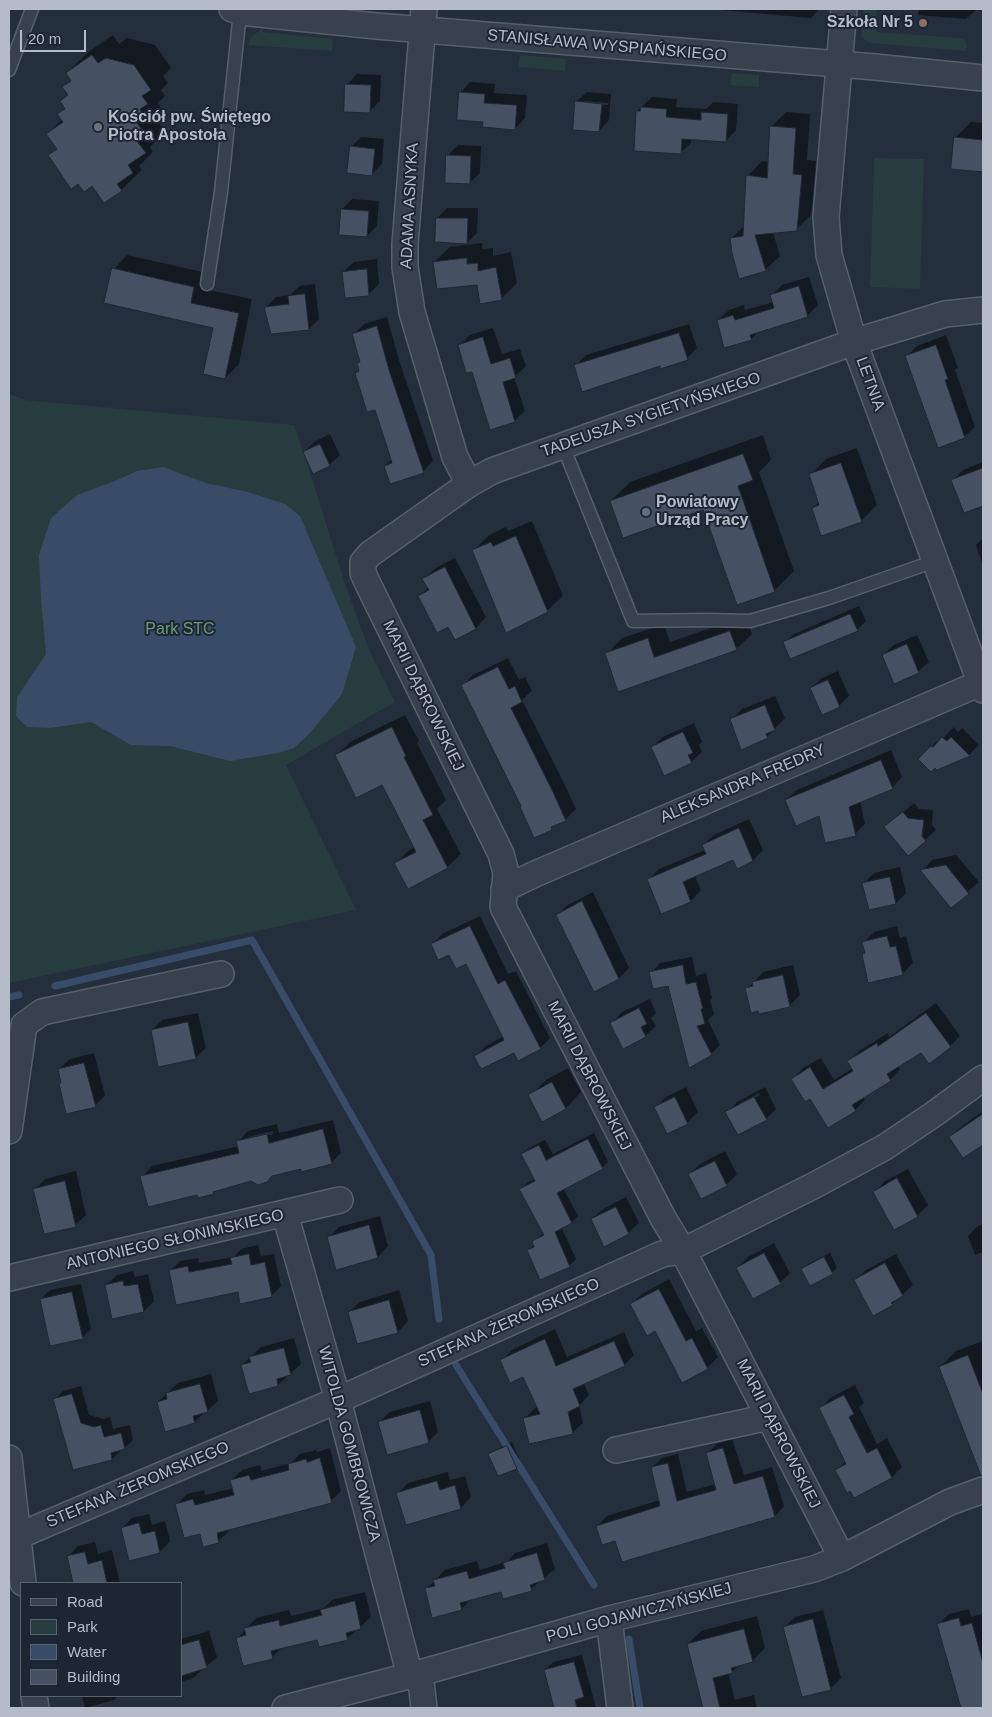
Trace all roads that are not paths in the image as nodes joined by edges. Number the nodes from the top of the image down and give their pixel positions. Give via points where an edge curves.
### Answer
1 (32, 9) edge
2 (844, 9) edge
3 (236, 10) edge
4 (311, 14) edge
5 (423, 20) edge
6 (839, 64) junction
7 (9, 70) edge
8 (983, 78) edge
9 (206, 284) dead end
10 (983, 310) edge
11 (854, 342) junction
12 (563, 446) junction
13 (469, 484) junction
14 (935, 561) junction
15 (368, 584) joint
16 (982, 685) edge
17 (504, 889) junction
18 (221, 974) dead end
19 (983, 1078) edge
20 (9, 1131) edge
21 (340, 1200) dead end
22 (285, 1214) junction
23 (683, 1251) junction
24 (9, 1278) edge
25 (338, 1400) junction
26 (769, 1417) junction
27 (616, 1450) dead end
28 (9, 1458) edge
29 (983, 1490) edge
30 (18, 1536) junction
31 (842, 1558) junction
32 (18, 1583) edge
33 (609, 1619) junction
34 (415, 1675) junction
35 (285, 1708) edge
36 (424, 1708) edge
37 (620, 1708) edge

1 - 7 lane
2 - 6 street, LETNIA
3 - 4 street, STANISŁAWA WYSPIAŃSKIEGO
3 - 9 lane via 221,192
4 - 5 street, STANISŁAWA WYSPIAŃSKIEGO
5 - 6 street, STANISŁAWA WYSPIAŃSKIEGO
5 - 13 street, ADAMA ASNYKA via 405,267 412,312 427,363 455,457
6 - 8 street, STANISŁAWA WYSPIAŃSKIEGO
6 - 11 street, LETNIA via 826,218 829,255
10 - 11 street, TADEUSZA SYGIETYŃSKIEGO via 945,314
11 - 12 street, TADEUSZA SYGIETYŃSKIEGO
11 - 14 street, LETNIA
12 - 13 street, TADEUSZA SYGIETYŃSKIEGO via 492,471
12 - 14 lane via 633,621 750,621
13 - 15 street, TADEUSZA SYGIETYŃSKIEGO via 370,554 363,562
14 - 16 street, LETNIA
15 - 17 street, MARII DĄBROWSKIEJ via 501,854 506,873
16 - 17 street, ALEKSANDRA FREDRY
17 - 23 street, MARII DĄBROWSKIEJ via 503,907
18 - 20 street via 42,1012 24,1025
19 - 23 street, STEFANA ŻEROMSKIEGO via 886,1147
21 - 22 street, ANTONIEGO SŁONIMSKIEGO
22 - 24 street, ANTONIEGO SŁONIMSKIEGO
22 - 25 street, WITOLDA GOMBROWICZA
23 - 25 street, STEFANA ŻEROMSKIEGO via 662,1254
23 - 26 street, MARII DĄBROWSKIEJ
25 - 30 street, STEFANA ŻEROMSKIEGO
25 - 34 street, WITOLDA GOMBROWICZA
26 - 27 street
26 - 31 street, MARII DĄBROWSKIEJ
28 - 30 street
29 - 31 street, POLI GOJAWICZYŃSKIEJ via 950,1502
30 - 32 street
31 - 33 street, POLI GOJAWICZYŃSKIEJ via 814,1569
33 - 34 street, POLI GOJAWICZYŃSKIEJ
33 - 37 street
34 - 35 street, POLI GOJAWICZYŃSKIEJ
34 - 36 street, WITOLDA GOMBROWICZA

